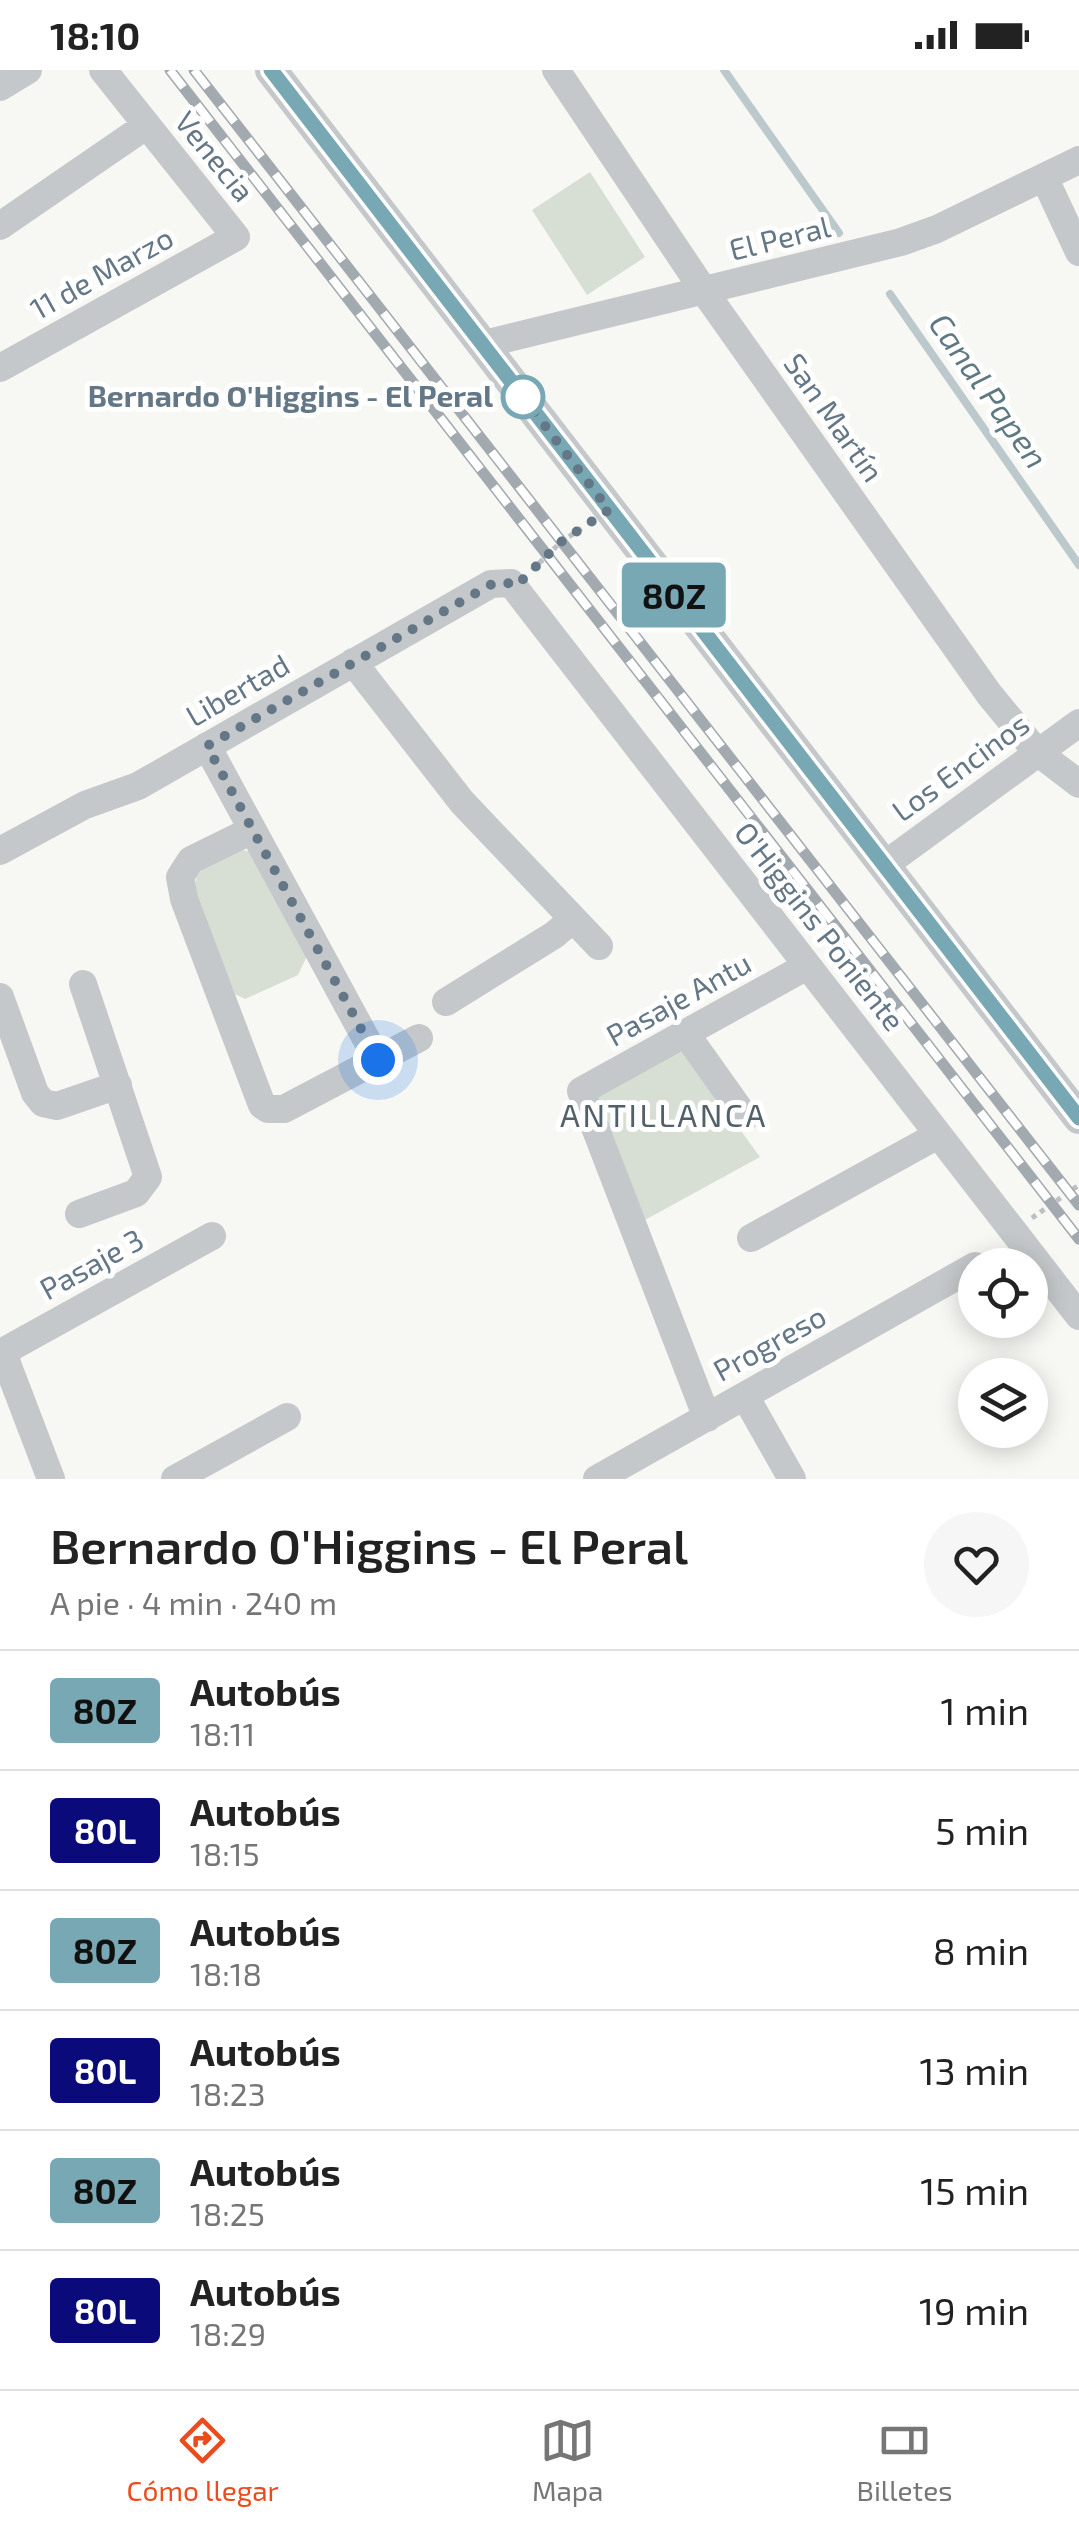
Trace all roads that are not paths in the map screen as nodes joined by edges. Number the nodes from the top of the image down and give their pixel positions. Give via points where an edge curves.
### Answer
1 (28, 70) edge
2 (103, 70) edge
3 (272, 70) edge
4 (556, 70) edge
5 (0, 87) edge
6 (147, 125) junction
7 (1079, 160) edge
8 (1044, 178) junction
9 (0, 226) edge
10 (236, 237) joint
11 (1079, 252) edge
12 (704, 291) junction
13 (484, 344) junction
14 (0, 368) edge
15 (511, 584) joint
16 (352, 662) junction
17 (1079, 723) edge
18 (207, 746) junction
19 (1036, 752) junction
20 (1079, 784) edge
21 (252, 830) junction
22 (0, 852) edge
23 (883, 866) junction
24 (573, 919) junction
25 (599, 946) dead end
26 (807, 966) junction
27 (83, 984) dead end
28 (0, 998) edge
29 (446, 1002) dead end
30 (686, 1034) junction
31 (418, 1038) dead end
32 (378, 1060) junction
33 (118, 1085) junction
34 (746, 1117) dead end
35 (1079, 1118) edge
36 (938, 1135) junction
37 (79, 1214) dead end
38 (212, 1236) dead end
39 (751, 1238) dead end
40 (1020, 1241) junction
41 (1008, 1248) edge
42 (958, 1276) edge
43 (1079, 1316) edge
44 (746, 1396) junction
45 (287, 1417) dead end
46 (706, 1418) junction
47 (50, 1479) edge
48 (175, 1479) edge
49 (598, 1479) edge
50 (792, 1479) edge

1 - 5 street
2 - 6 street, Venecia
3 - 13 street
4 - 12 street, San Martín
6 - 9 street
6 - 10 street, Venecia
7 - 8 street, El Peral
8 - 11 street
8 - 12 street, El Peral via 920,236
10 - 14 street, 11 de Marzo
12 - 13 street, El Peral
12 - 19 street, San Martín
13 - 23 street
15 - 16 street, Libertad via 492,584
15 - 26 street, O'Higgins Poniente
16 - 18 street, Libertad
16 - 24 street via 462,802
17 - 19 street, Los Encinos
18 - 21 street
18 - 22 street, Libertad
19 - 20 street, San Martín
19 - 23 street, Los Encinos
21 - 32 street
21 - 32 street via 191,860 180,877 257,1099 268,1109 284,1109
23 - 35 street
24 - 25 street
24 - 29 street
26 - 30 street, Pasaje Antu
26 - 36 street, O'Higgins Poniente
27 - 33 street
28 - 33 street via 43,1103 56,1106
30 - 34 street
30 - 46 street, Pasaje Antu via 581,1091
31 - 32 street
33 - 37 street via 148,1177 136,1193
36 - 39 street
36 - 40 street, O'Higgins Poniente
38 - 47 street, Pasaje 3 via 6,1354
40 - 41 street, Progreso
40 - 43 street, O'Higgins Poniente
42 - 44 street, Progreso
44 - 46 street, Progreso
44 - 50 street
45 - 48 street
46 - 49 street, Progreso

